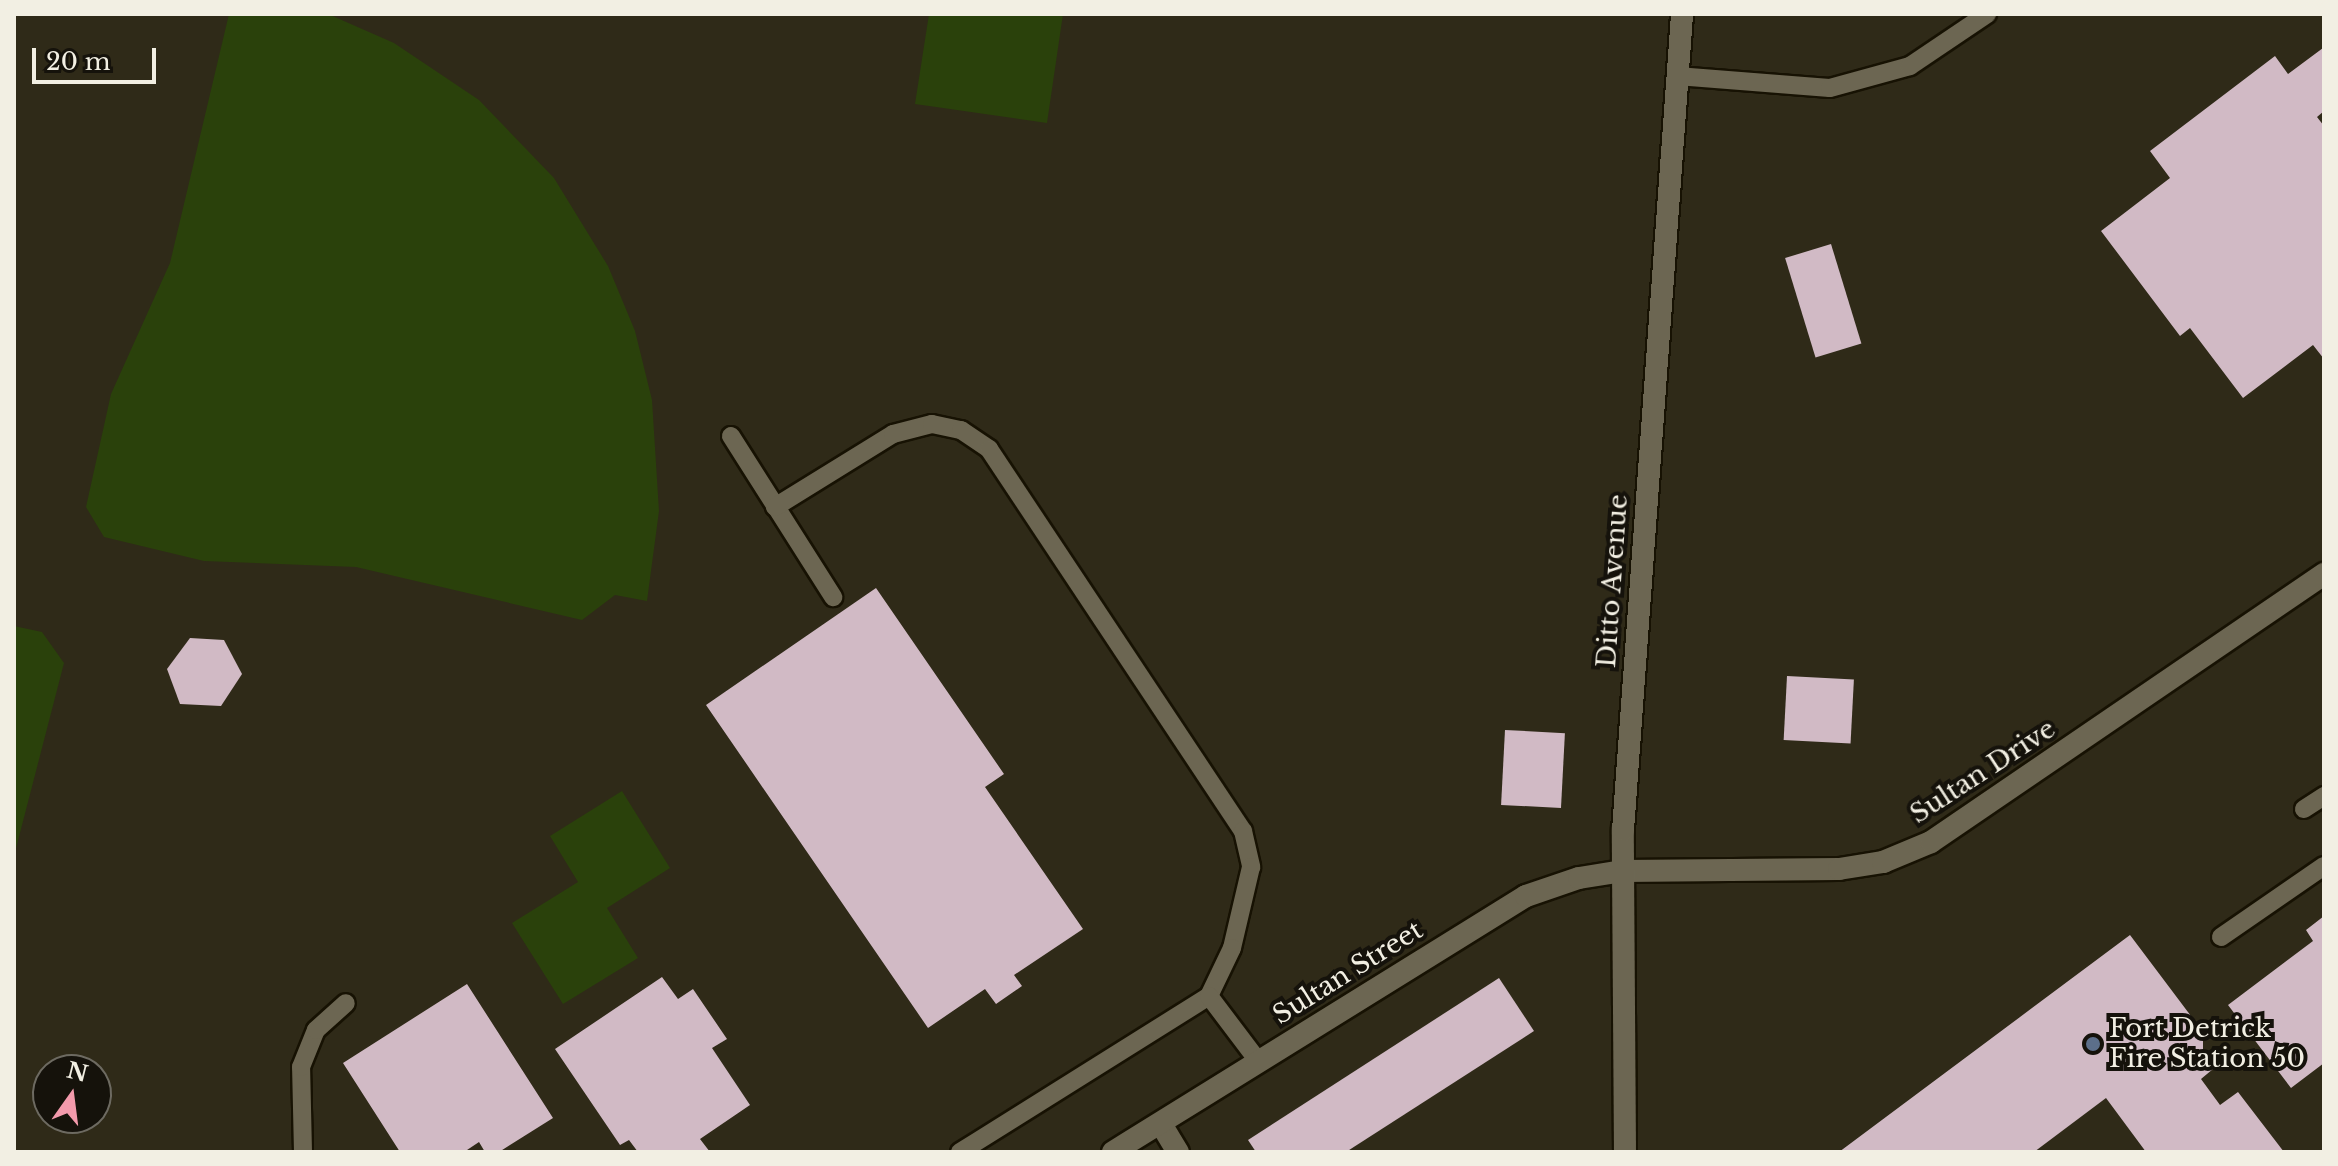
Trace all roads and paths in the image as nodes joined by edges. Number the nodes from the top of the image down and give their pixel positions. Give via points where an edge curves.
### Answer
1 (1682, 14) edge
2 (1987, 14) edge
3 (1677, 76) junction
4 (731, 436) dead end
5 (775, 507) junction
6 (2324, 574) edge
7 (833, 597) dead end
8 (2324, 796) edge
9 (2304, 809) dead end
10 (2324, 866) edge
11 (1623, 871) junction
12 (2221, 937) dead end
13 (1209, 996) junction
14 (346, 1003) dead end
15 (1259, 1062) junction
16 (1161, 1124) junction
17 (303, 1152) edge
18 (960, 1152) edge
19 (1113, 1152) edge
20 (1178, 1152) edge
21 (1625, 1152) edge

1 - 3 street, Ditto Avenue
2 - 3 lane via 1910,66 1830,88
3 - 11 street, Ditto Avenue
4 - 5 lane
5 - 7 lane
5 - 13 lane via 893,434 932,424 961,430 989,449 1243,831 1251,867 1232,948
6 - 11 street, Sultan Drive via 1931,842 1883,862 1839,869
8 - 9 lane
10 - 12 lane
11 - 15 street, Sultan Street via 1579,878 1526,896
11 - 21 street, Ditto Avenue
13 - 15 lane
13 - 18 lane
14 - 17 lane via 316,1030 301,1067
15 - 16 street, Sultan Street
16 - 19 street, Sultan Street
16 - 20 street

